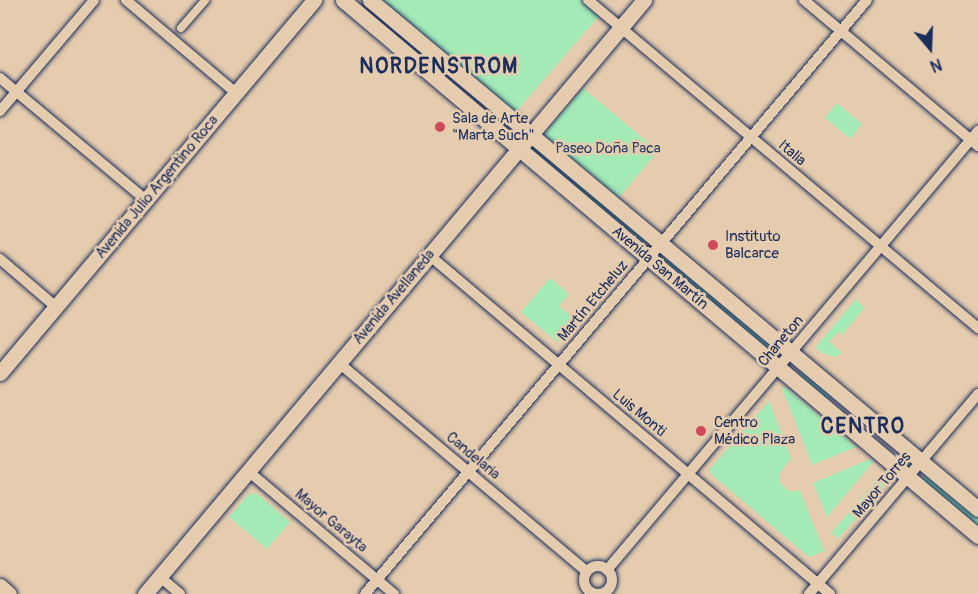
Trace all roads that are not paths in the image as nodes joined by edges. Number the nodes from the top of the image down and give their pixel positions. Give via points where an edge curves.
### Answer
1 (94, 0) edge
2 (126, 0) edge
3 (205, 0) edge
4 (314, 0) edge
5 (343, 0) edge
6 (370, 0) edge
7 (588, 0) edge
8 (644, 0) edge
9 (804, 0) edge
10 (867, 0) edge
11 (181, 28) dead end
12 (621, 28) junction
13 (841, 31) junction
14 (0, 78) edge
15 (16, 92) junction
16 (236, 93) junction
17 (0, 111) edge
18 (530, 134) junction
19 (751, 138) junction
20 (976, 139) edge
21 (518, 148) junction
22 (146, 200) junction
23 (661, 244) junction
24 (880, 246) junction
25 (429, 255) junction
26 (649, 259) junction
27 (0, 260) edge
28 (56, 307) junction
29 (978, 328) edge
30 (791, 352) junction
31 (339, 363) junction
32 (559, 365) junction
33 (778, 367) junction
34 (0, 374) edge
35 (978, 394) edge
36 (921, 461) junction
37 (248, 471) junction
38 (468, 472) junction
39 (688, 474) junction
40 (908, 477) junction
41 (978, 509) edge
42 (978, 536) edge
43 (606, 570) junction
44 (587, 572) junction
45 (160, 577) junction
46 (377, 580) junction
47 (818, 584) junction
48 (0, 586) edge
49 (588, 592) edge
50 (611, 592) edge
51 (9, 594) edge
52 (145, 594) edge
53 (180, 594) edge
54 (365, 594) edge
55 (394, 594) edge
56 (809, 594) edge
57 (830, 594) edge

1 - 15 street
2 - 16 street
3 - 11 street
4 - 16 main road, Avenida Julio Argentino Roca
5 - 21 main road, Avenida San Martín
6 - 18 main road, Avenida San Martín
7 - 12 street, Italia
8 - 12 main road, Avenida Avellaneda
9 - 13 street
10 - 13 street, Martín Etcheluz
12 - 18 main road, Avenida Avellaneda
12 - 19 street, Italia
13 - 19 street, Martín Etcheluz
13 - 20 street
14 - 15 street
15 - 17 street
15 - 22 street
16 - 22 main road, Avenida Julio Argentino Roca
18 - 21 main road, Avenida Avellaneda
18 - 23 main road, Avenida San Martín
19 - 23 street, Martín Etcheluz
19 - 24 street, Italia
20 - 24 street, Chaneton
21 - 25 main road, Avenida Avellaneda
21 - 26 main road, Avenida San Martín
22 - 28 main road, Avenida Julio Argentino Roca
23 - 26 street, Martín Etcheluz
23 - 30 main road, Avenida San Martín
24 - 29 street, Italia
24 - 30 street, Chaneton
25 - 31 main road, Avenida Avellaneda
25 - 32 street, Luis Monti
26 - 32 street, Martín Etcheluz
26 - 33 main road, Avenida San Martín
27 - 28 street
28 - 34 main road, Avenida Julio Argentino Roca
30 - 33 street, Chaneton
30 - 36 main road, Avenida San Martín
31 - 37 main road, Avenida Avellaneda
31 - 38 street, Candelaria
32 - 38 street, Martín Etcheluz
32 - 39 street, Luis Monti
33 - 39 street, Chaneton
33 - 40 main road, Avenida San Martín
35 - 36 street, Mayor Torres
36 - 40 street, Mayor Torres
36 - 41 main road, Avenida San Martín
37 - 45 main road, Avenida Avellaneda
37 - 46 street, Mayor Garayta
38 - 44 street, Candelaria
38 - 46 street, Martín Etcheluz
39 - 43 street, Chaneton
39 - 47 street, Luis Monti
40 - 42 main road, Avenida San Martín
40 - 47 street, Mayor Torres
43 - 44 street via 594,567
43 - 50 street via 611,577
44 - 49 street via 584,579
45 - 52 main road, Avenida Avellaneda
45 - 53 street
46 - 54 street, Martín Etcheluz
46 - 55 street, Mayor Garayta
47 - 56 street, Mayor Torres
47 - 57 street, Luis Monti
48 - 51 main road
49 - 50 street

